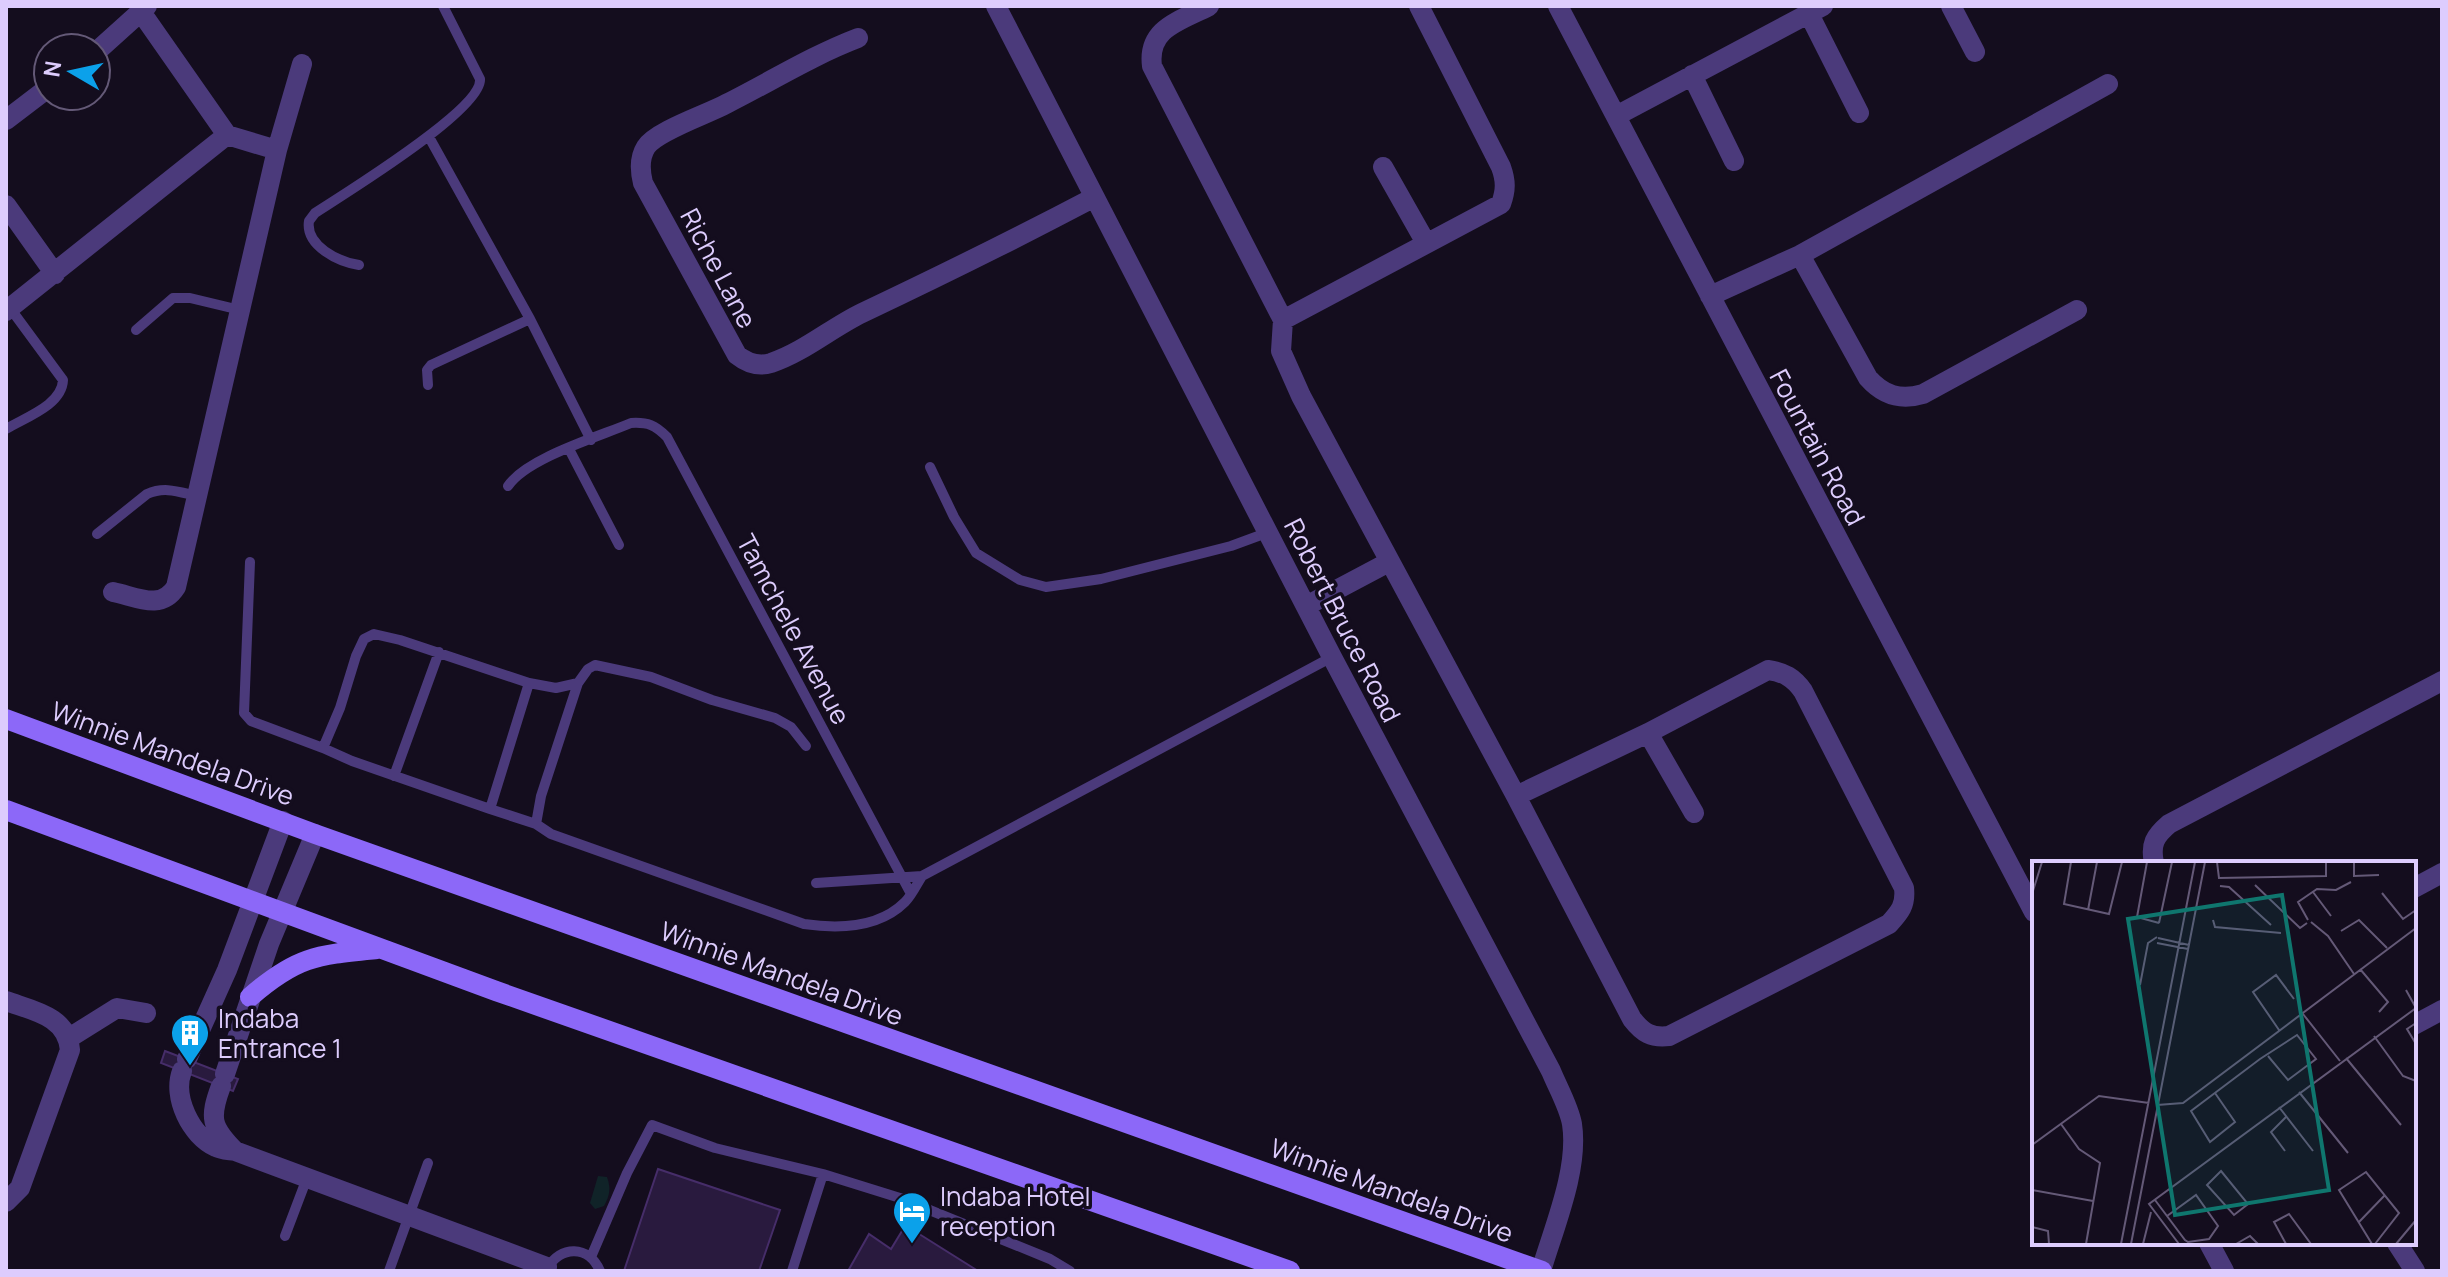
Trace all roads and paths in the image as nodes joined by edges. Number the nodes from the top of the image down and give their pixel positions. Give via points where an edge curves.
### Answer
1 (443, 6) edge
2 (996, 6) edge
3 (1209, 6) edge
4 (1419, 6) edge
5 (1558, 6) edge
6 (1951, 6) edge
7 (144, 9) edge
8 (1816, 10) edge
9 (112, 38) edge
10 (858, 38) dead end
11 (1975, 52) dead end
12 (302, 64) dead end
13 (1692, 75) junction
14 (2108, 84) dead end
15 (32, 100) edge
16 (1859, 113) dead end
17 (1616, 116) junction
18 (6, 120) edge
19 (227, 135) junction
20 (429, 137) junction
21 (277, 150) junction
22 (1734, 161) dead end
23 (1383, 167) dead end
24 (1093, 198) junction
25 (6, 205) edge
26 (1426, 243) junction
27 (1800, 255) junction
28 (359, 265) dead end
29 (55, 274) junction
30 (1710, 296) junction
31 (8, 309) edge
32 (240, 310) junction
33 (2077, 310) dead end
34 (530, 319) junction
35 (1283, 320) junction
36 (136, 330) dead end
37 (428, 385) dead end
38 (6, 429) edge
39 (591, 440) junction
40 (569, 449) junction
41 (930, 467) dead end
42 (508, 486) dead end
43 (197, 496) junction
44 (1269, 532) junction
45 (97, 534) dead end
46 (619, 545) dead end
47 (250, 562) dead end
48 (1389, 562) junction
49 (113, 592) dead end
50 (1306, 606) junction
51 (439, 652) junction
52 (1332, 657) junction
53 (2442, 681) edge
54 (529, 683) junction
55 (578, 683) junction
56 (6, 719) edge
57 (1648, 733) junction
58 (806, 746) dead end
59 (323, 748) junction
60 (394, 776) junction
61 (1516, 796) junction
62 (490, 809) junction
63 (6, 810) edge
64 (1694, 813) dead end
65 (283, 821) junction
66 (536, 824) junction
67 (315, 834) junction
68 (2154, 861) edge
69 (2442, 873) edge
70 (922, 876) junction
71 (902, 877) junction
72 (816, 883) dead end
73 (2416, 887) edge
74 (911, 894) junction
75 (252, 901) junction
76 (2032, 908) edge
77 (282, 912) junction
78 (381, 948) junction
79 (250, 997) junction
80 (6, 1001) edge
81 (2442, 1010) edge
82 (146, 1013) dead end
83 (2416, 1024) edge
84 (69, 1038) junction
85 (235, 1151) junction
86 (428, 1163) dead end
87 (823, 1174) junction
88 (307, 1178) junction
89 (6, 1202) edge
90 (409, 1216) junction
91 (285, 1236) dead end
92 (2210, 1245) edge
93 (2398, 1245) edge
94 (591, 1257) junction
95 (547, 1269) edge
96 (389, 1271) edge
97 (600, 1271) edge
98 (792, 1271) edge
99 (1070, 1271) edge
100 (1290, 1271) edge
101 (1542, 1271) edge
102 (2224, 1271) edge
103 (2415, 1271) edge

1 - 20 lane via 481,86
2 - 24 street, Robert Bruce Road
3 - 35 street via 1158,36 1152,45 1152,66
4 - 26 street via 1505,179 1501,204
5 - 17 street, Fountain Road
6 - 11 street
7 - 9 street
7 - 19 street
8 - 13 street
8 - 16 street
10 - 24 street, Riche Lane via 691,119 647,145 641,158 643,183 745,361 769,364
12 - 21 street
13 - 17 street
13 - 22 street
14 - 27 street
15 - 18 street
17 - 30 street, Fountain Road
19 - 21 street
19 - 29 street
20 - 28 lane via 309,221 311,236 328,253
20 - 34 lane
21 - 32 street
23 - 26 street
24 - 44 street, Robert Bruce Road
25 - 29 street
26 - 35 street
27 - 30 street
27 - 33 street via 1868,378 1899,397 1923,394
29 - 31 street
30 - 76 street, Fountain Road
31 - 38 lane via 63,380 57,399
32 - 36 lane via 173,298
32 - 43 street
34 - 37 lane via 431,365
34 - 39 lane
35 - 48 street via 1281,351
39 - 40 lane
39 - 71 lane, Tamchele Avenue via 644,422 667,437
40 - 42 lane via 538,460
40 - 46 lane
41 - 44 lane via 976,553 1020,580 1046,587 1101,579
43 - 45 lane via 156,490
43 - 49 street via 170,597 161,601
44 - 50 street, Robert Bruce Road
47 - 59 lane via 244,713 251,721
48 - 50 street
48 - 61 street
50 - 52 street, Robert Bruce Road
51 - 54 lane
51 - 59 lane via 374,634 364,639
51 - 60 lane
52 - 70 lane
52 - 101 street, Robert Bruce Road via 1551,1071 1572,1122 1570,1172
53 - 68 street via 2169,824 2156,835
54 - 55 lane via 556,688
54 - 62 lane
55 - 58 lane via 595,665 651,677 775,718 791,727
55 - 66 lane
56 - 65 main road, Winnie Mandela Drive
57 - 61 street
57 - 61 street via 1768,670 1796,682 1904,888 1902,909 1889,924 1669,1036 1647,1035 1632,1019
57 - 64 street
59 - 60 lane
60 - 62 lane
62 - 66 lane
63 - 75 main road
65 - 67 main road, Winnie Mandela Drive
65 - 75 street
66 - 74 lane via 540,830 804,924 864,924 905,903
67 - 77 street
67 - 101 main road, Winnie Mandela Drive
69 - 73 street
70 - 71 lane
70 - 74 lane
71 - 72 lane
71 - 74 lane, Tamchele Avenue
75 - 77 main road
75 - 85 street via 180,1077 186,1117 215,1147
77 - 78 main road
77 - 79 street
78 - 79 main road via 321,955 293,965
78 - 100 main road
79 - 85 street via 212,1112 220,1136
80 - 84 street via 57,1021
81 - 83 street
82 - 84 street via 117,1008
84 - 89 street via 68,1061 20,1188
85 - 88 street
86 - 90 lane
87 - 94 lane via 715,1148 652,1125
87 - 98 lane
87 - 99 lane via 900,1198
88 - 90 street
88 - 91 lane
90 - 95 street
90 - 96 lane
92 - 102 street
93 - 103 street
94 - 95 lane via 566,1251
94 - 97 lane

